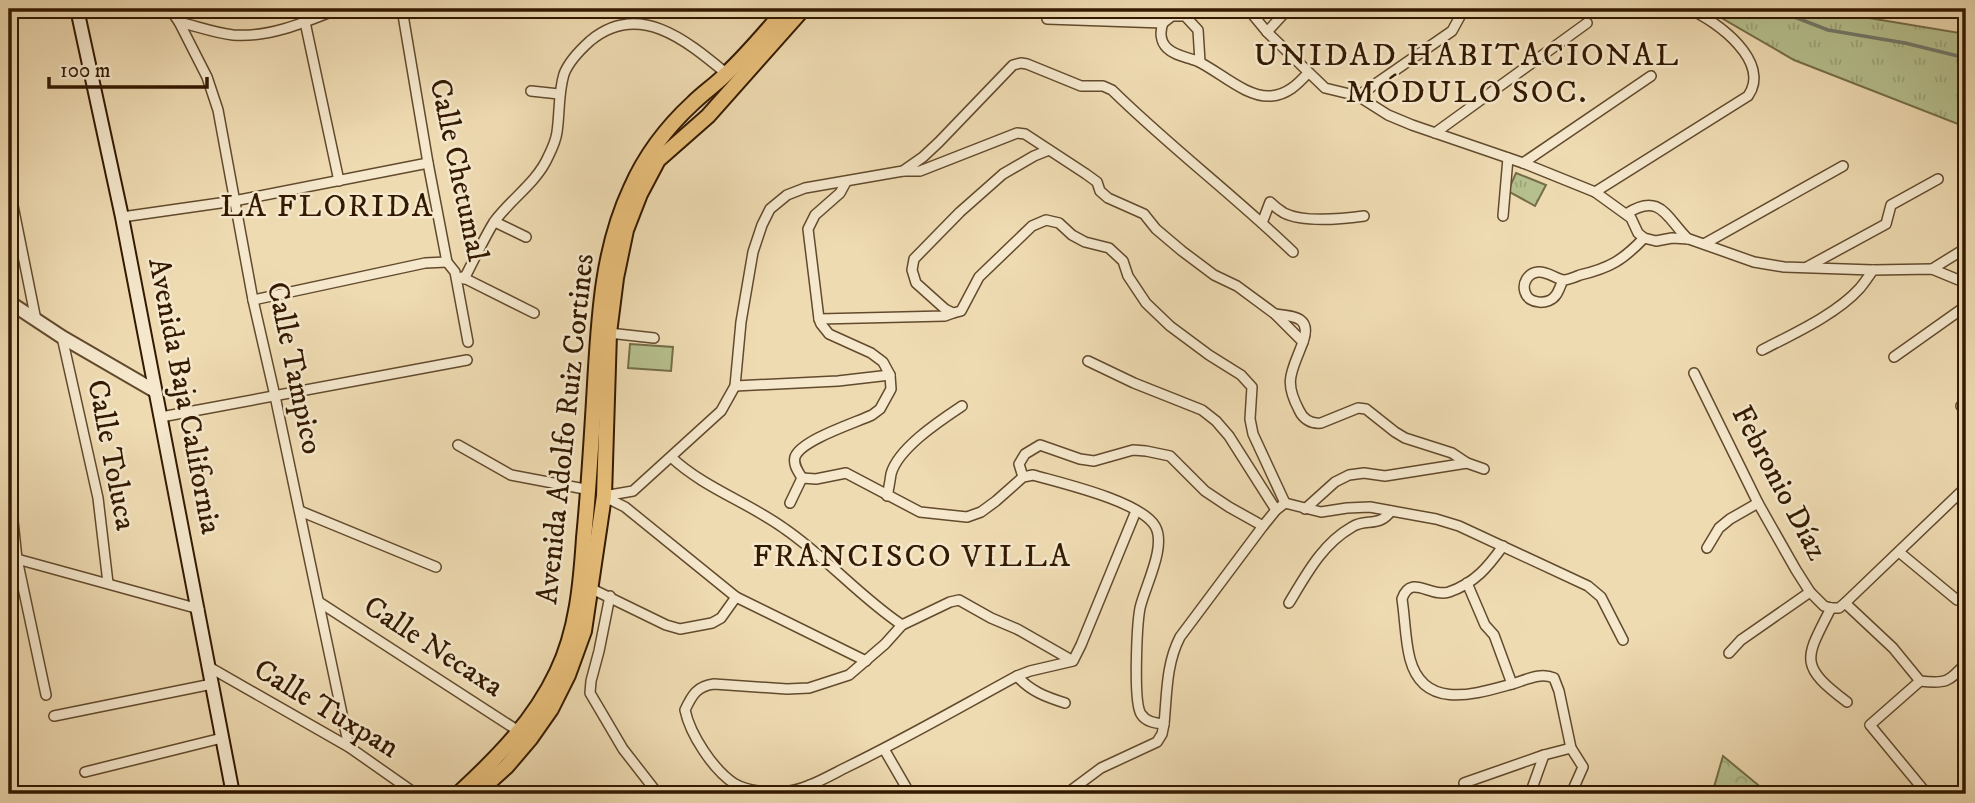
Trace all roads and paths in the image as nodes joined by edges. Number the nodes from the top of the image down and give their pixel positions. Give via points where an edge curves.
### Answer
1 (77, 9) edge
2 (170, 9) edge
3 (338, 9) edge
4 (402, 9) edge
5 (786, 9) edge
6 (803, 9) edge
7 (1248, 9) edge
8 (1288, 9) edge
9 (1464, 9) edge
10 (1689, 9) edge
11 (1046, 19) dead end
12 (179, 22) junction
13 (305, 22) junction
14 (1163, 23) junction
15 (1587, 23) dead end
16 (1267, 32) junction
17 (1200, 62) junction
18 (1308, 73) junction
19 (727, 74) junction
20 (1651, 76) dead end
21 (531, 91) dead end
22 (559, 94) junction
23 (1358, 96) junction
24 (1435, 133) junction
25 (1049, 150) junction
26 (1508, 158) junction
27 (428, 163) junction
28 (1522, 163) junction
29 (1843, 166) dead end
30 (903, 171) junction
31 (1938, 179) dead end
32 (339, 181) junction
33 (846, 182) junction
34 (9, 186) edge
35 (1595, 192) junction
36 (234, 201) junction
37 (1626, 214) junction
38 (1364, 216) dead end
39 (1503, 216) dead end
40 (121, 217) junction
41 (495, 222) junction
42 (1262, 223) junction
43 (526, 237) dead end
44 (1644, 238) junction
45 (1689, 239) junction
46 (1704, 244) junction
47 (1966, 248) edge
48 (1293, 252) dead end
49 (447, 262) junction
50 (1804, 268) junction
51 (1932, 269) junction
52 (1873, 270) junction
53 (455, 272) junction
54 (464, 279) junction
55 (1563, 280) dead end
56 (1966, 283) edge
57 (253, 300) junction
58 (9, 302) edge
59 (1966, 306) edge
60 (534, 313) dead end
61 (953, 313) junction
62 (818, 319) junction
63 (36, 320) junction
64 (609, 333) junction
65 (62, 337) junction
66 (654, 338) dead end
67 (468, 342) dead end
68 (1762, 350) dead end
69 (1894, 357) dead end
70 (467, 360) dead end
71 (1088, 360) dead end
72 (1694, 373) dead end
73 (890, 375) junction
74 (735, 386) junction
75 (155, 391) junction
76 (275, 396) junction
77 (962, 406) dead end
78 (161, 416) junction
79 (458, 445) dead end
80 (9, 451) edge
81 (671, 457) junction
82 (1468, 463) junction
83 (1484, 469) dead end
84 (1023, 477) junction
85 (802, 478) junction
86 (1966, 487) edge
87 (589, 489) junction
88 (604, 496) junction
89 (887, 496) junction
90 (1958, 497) junction
91 (789, 503) dead end
92 (1285, 503) junction
93 (1758, 503) junction
94 (1966, 505) edge
95 (1305, 509) junction
96 (1276, 510) junction
97 (300, 511) junction
98 (1136, 511) junction
99 (1391, 511) junction
100 (1263, 526) junction
101 (1503, 546) junction
102 (1707, 548) dead end
103 (1899, 552) junction
104 (589, 556) junction
105 (17, 559) junction
106 (436, 567) dead end
107 (108, 583) junction
108 (1467, 583) junction
109 (590, 588) junction
110 (1810, 592) junction
111 (610, 596) junction
112 (736, 597) junction
113 (1957, 600) dead end
114 (319, 603) junction
115 (1289, 603) dead end
116 (1845, 603) junction
117 (1831, 608) junction
118 (199, 609) junction
119 (902, 625) junction
120 (1623, 640) dead end
121 (1730, 653) dead end
122 (1073, 660) junction
123 (866, 661) junction
124 (1966, 663) edge
125 (209, 667) junction
126 (1017, 676) junction
127 (1920, 681) junction
128 (212, 684) junction
129 (1512, 684) junction
130 (46, 695) dead end
131 (1847, 702) dead end
132 (1065, 703) dead end
133 (54, 716) dead end
134 (1164, 724) junction
135 (520, 733) junction
136 (222, 738) junction
137 (349, 747) junction
138 (1571, 748) junction
139 (884, 749) junction
140 (1544, 755) junction
141 (85, 772) dead end
142 (1464, 783) dead end
143 (810, 785) junction
144 (233, 794) edge
145 (416, 794) edge
146 (458, 794) edge
147 (476, 794) edge
148 (658, 794) edge
149 (815, 794) edge
150 (910, 794) edge
151 (1066, 794) edge
152 (1530, 794) edge
153 (1571, 794) edge
154 (1927, 794) edge

1 - 40 main road, Avenida Baja California
2 - 12 street, Calle Tampico
3 - 13 street
4 - 27 street, Calle Chetumal
5 - 19 main road, Avenida Adolfo Ruiz Cortines
6 - 64 main road, Avenida Adolfo Ruiz Cortines via 708,116 658,160 626,230
7 - 16 street
8 - 16 street
9 - 23 street via 1452,31
10 - 35 street via 1709,19 1745,52 1755,80 1753,89
11 - 14 street
12 - 13 street via 232,35 266,33
12 - 36 street, Calle Tampico via 207,76 218,110
13 - 32 street
14 - 17 street via 1165,47
14 - 17 street via 1179,15 1192,22 1198,30
15 - 24 street
16 - 18 street
17 - 18 street via 1258,95 1279,94
18 - 23 street via 1325,88
19 - 22 street via 674,32 644,21 625,21 611,25 577,53 565,71
19 - 87 main road, Avenida Adolfo Ruiz Cortines via 692,103 653,147 631,186 613,233 598,321
20 - 28 street
21 - 22 street
22 - 41 street via 557,134 547,160
23 - 24 street
24 - 26 street
25 - 30 street via 1017,133 920,171
25 - 61 street via 1003,174 914,259 916,283
25 - 82 street via 1097,182 1108,198 1144,214 1214,275 1275,314 1297,317 1306,326 1290,384 1290,394 1303,417 1321,423 1366,409 1405,438
26 - 28 street
26 - 39 street
27 - 32 street
27 - 49 street, Calle Chetumal
28 - 35 street
29 - 46 street
30 - 33 street
30 - 42 street via 939,142 1013,65 1021,63 1081,86 1112,90
31 - 50 street via 1891,205 1886,224
32 - 36 street
33 - 62 street via 808,229
33 - 74 street via 796,191 769,209 753,252
34 - 63 street
35 - 37 street
36 - 40 street
36 - 57 street, Calle Tampico
37 - 44 street
37 - 45 street via 1639,206 1653,206 1669,215
38 - 42 street via 1309,218 1285,214 1270,202
40 - 75 main road, Avenida Baja California
41 - 43 street
41 - 54 street
42 - 48 street
44 - 45 street
44 - 55 street via 1618,262
45 - 46 street
46 - 50 street via 1754,262
47 - 51 street
49 - 53 street, Calle Chetumal
49 - 57 street
50 - 52 street
51 - 52 street
51 - 56 street
52 - 68 street via 1843,303
53 - 54 street
53 - 67 street, Calle Chetumal
54 - 60 street
57 - 76 street, Calle Tampico
58 - 63 main road
59 - 69 street
61 - 62 street
61 - 92 street via 961,310 979,277 1032,226 1046,220 1059,223 1085,242 1108,248 1123,261 1146,303 1252,387 1253,434
62 - 73 street via 829,334 883,362
63 - 65 main road
64 - 66 street
64 - 88 main road, Avenida Adolfo Ruiz Cortines
65 - 75 main road
65 - 107 street, Calle Toluca via 98,498
70 - 76 street
71 - 96 street via 1202,410 1216,421
72 - 93 street, Febronio Díaz
73 - 74 street
73 - 85 street via 891,388 880,409 809,442 799,452 795,467
74 - 81 street via 721,411
75 - 78 main road, Avenida Baja California
76 - 78 street
76 - 97 street, Calle Tampico
77 - 89 street via 930,427 903,454 891,474
78 - 118 main road, Avenida Baja California
79 - 87 street via 511,475
80 - 105 street
81 - 88 street via 634,491
81 - 119 street via 803,541
82 - 83 street
82 - 95 street via 1385,475 1349,475
84 - 89 street via 981,512 967,517 920,512
84 - 98 street via 1033,475 1119,501
84 - 100 street via 1019,464 1025,454 1040,446 1094,461 1146,450 1170,456 1206,491
85 - 89 street via 846,473
85 - 91 street
86 - 90 street
87 - 88 street
87 - 104 main road, Avenida Adolfo Ruiz Cortines
88 - 104 main road, Avenida Adolfo Ruiz Cortines
88 - 112 street via 625,507
90 - 94 street
90 - 103 street
92 - 95 street
92 - 96 street
93 - 102 street via 1719,528
93 - 110 street, Febronio Díaz
95 - 99 street via 1370,507
96 - 100 street
97 - 106 street
97 - 114 street, Calle Tampico
98 - 122 street
98 - 134 street via 1156,527 1158,538 1140,608 1138,706 1148,721
99 - 101 street via 1436,519
99 - 115 street via 1381,521 1355,525 1320,553
100 - 134 street via 1176,645 1169,665
101 - 108 street via 1480,576
101 - 120 street via 1588,586 1601,597
103 - 113 street
103 - 116 street
104 - 109 main road, Avenida Adolfo Ruiz Cortines
104 - 135 main road, Avenida Adolfo Ruiz Cortines via 558,671
105 - 107 street
105 - 130 street
107 - 118 street
108 - 129 street via 1494,635
108 - 129 street via 1448,593 1417,586 1405,591 1402,599 1410,660 1428,686 1451,696
109 - 111 street
109 - 147 main road, Avenida Adolfo Ruiz Cortines via 584,631 551,709 523,748
110 - 117 street, Febronio Díaz
110 - 121 street via 1741,640
111 - 112 street via 680,629 721,618
111 - 148 street via 590,693
112 - 123 street
114 - 135 street, Calle Necaxa
114 - 137 street, Calle Tampico
116 - 117 street
116 - 127 street
117 - 131 street via 1811,648 1810,661 1825,685
118 - 125 main road, Avenida Baja California
119 - 122 street via 959,600
119 - 123 street
122 - 126 street
123 - 143 street via 849,675 809,688 705,685 696,690 685,710 704,751 735,784 784,792
124 - 127 street via 1941,684
125 - 128 main road, Avenida Baja California
125 - 137 street, Calle Tuxpan
126 - 132 street via 1026,687
126 - 139 street
127 - 154 street via 1870,725
128 - 133 street
128 - 136 main road, Avenida Baja California
129 - 138 street via 1539,675 1554,678
134 - 151 street via 1157,742 1101,768
135 - 146 main road, Avenida Adolfo Ruiz Cortines
136 - 141 street
136 - 144 main road, Avenida Baja California
137 - 145 street, Calle Tuxpan
138 - 140 street
138 - 153 street via 1583,767
139 - 143 street
139 - 150 street
140 - 142 street
140 - 152 street
143 - 149 street

